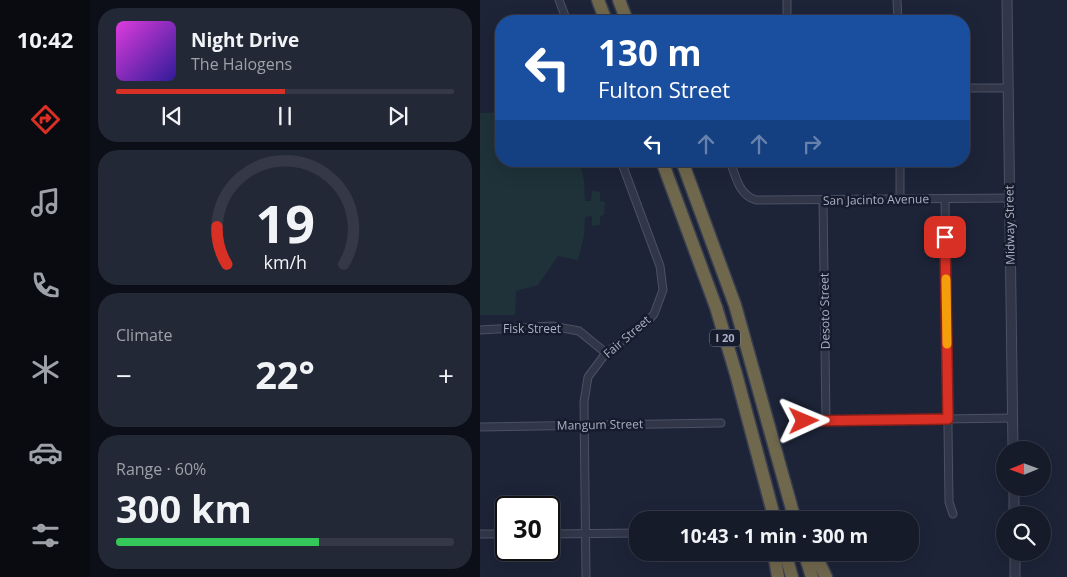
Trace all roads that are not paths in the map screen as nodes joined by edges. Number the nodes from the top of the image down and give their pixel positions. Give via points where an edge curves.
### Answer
1 (559, 0) edge
2 (598, 0) edge
3 (619, 0) edge
4 (787, 0) edge
5 (897, 0) edge
6 (1007, 0) edge
7 (565, 15) edge
8 (604, 15) edge
9 (625, 15) edge
10 (787, 15) edge
11 (898, 15) edge
12 (970, 88) edge
13 (1008, 88) junction
14 (623, 167) edge
15 (664, 167) edge
16 (684, 167) edge
17 (733, 167) edge
18 (900, 167) edge
19 (1010, 198) junction
20 (945, 199) junction
21 (900, 200) junction
22 (823, 201) junction
23 (480, 330) edge
24 (606, 353) junction
25 (1013, 418) junction
26 (948, 419) junction
27 (804, 421) dead end
28 (826, 421) junction
29 (721, 423) dead end
30 (584, 425) junction
31 (480, 427) edge
32 (1014, 441) edge
33 (772, 511) edge
34 (794, 511) edge
35 (953, 514) dead end
36 (629, 533) edge
37 (480, 534) edge
38 (495, 534) edge
39 (560, 534) edge
40 (585, 534) junction
41 (775, 561) edge
42 (788, 561) edge
43 (807, 561) edge
44 (818, 561) edge
45 (1015, 561) edge
46 (586, 577) edge
47 (778, 577) edge
48 (792, 577) edge
49 (812, 577) edge
50 (826, 577) edge
51 (1015, 577) edge

1 - 7 street
2 - 8 highway
3 - 9 highway
4 - 10 street
5 - 11 street
6 - 13 street, Midway Street
12 - 13 street
13 - 19 street, Midway Street
14 - 24 street, Fair Street via 660,266 663,290 654,314 647,322
15 - 33 highway, I 20 via 716,307
16 - 34 highway, I 20 via 738,314
17 - 22 street, San Jacinto Avenue via 744,194 756,200
18 - 21 street
19 - 20 street, San Jacinto Avenue
19 - 25 street, Midway Street
20 - 21 street, San Jacinto Avenue
20 - 26 street
21 - 22 street, San Jacinto Avenue
22 - 28 street, Desoto Street
23 - 24 street, Fisk Street via 552,326 579,331
24 - 30 street, Fair Street via 588,378
25 - 26 street
25 - 32 street, Midway Street
26 - 28 street
26 - 35 street via 949,502
27 - 28 street
29 - 30 street, Mangum Street
30 - 31 street, Mangum Street
30 - 40 street, Fair Street
36 - 40 street
37 - 38 street
39 - 40 street
40 - 46 street, Fair Street
41 - 47 highway
42 - 48 highway
43 - 49 highway
44 - 50 highway
45 - 51 street

